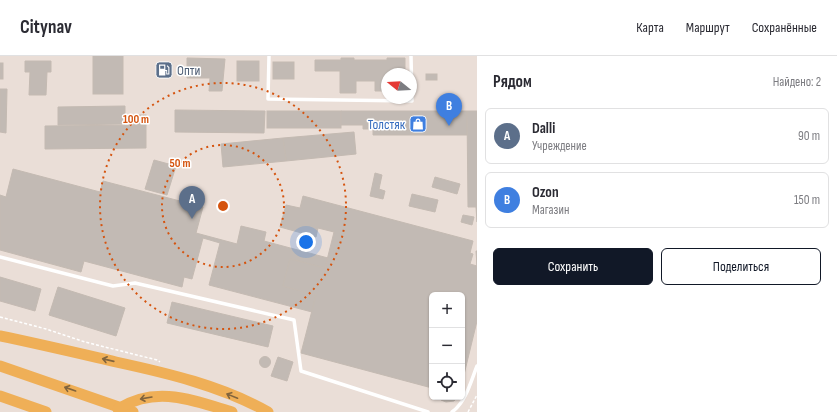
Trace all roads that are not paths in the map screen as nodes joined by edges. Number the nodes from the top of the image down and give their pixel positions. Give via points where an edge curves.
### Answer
1 (269, 56) edge
2 (411, 56) edge
3 (0, 257) edge
4 (0, 336) edge
5 (0, 366) edge
6 (477, 366) edge
7 (0, 396) edge
8 (27, 412) edge
9 (46, 412) edge
10 (114, 412) edge
11 (133, 412) edge
12 (232, 412) edge
13 (268, 412) edge
14 (428, 412) edge
15 (452, 412) edge

1 - 2 lane via 268,99 412,102
3 - 14 lane via 113,286 135,283 294,320 301,371
13 -> 4 main road via 201,384 158,371
11 -> 5 main road
6 - 15 lane via 466,394
7 - 8 main road
7 - 9 main road
12 -> 10 main road via 182,397 161,396 144,397

